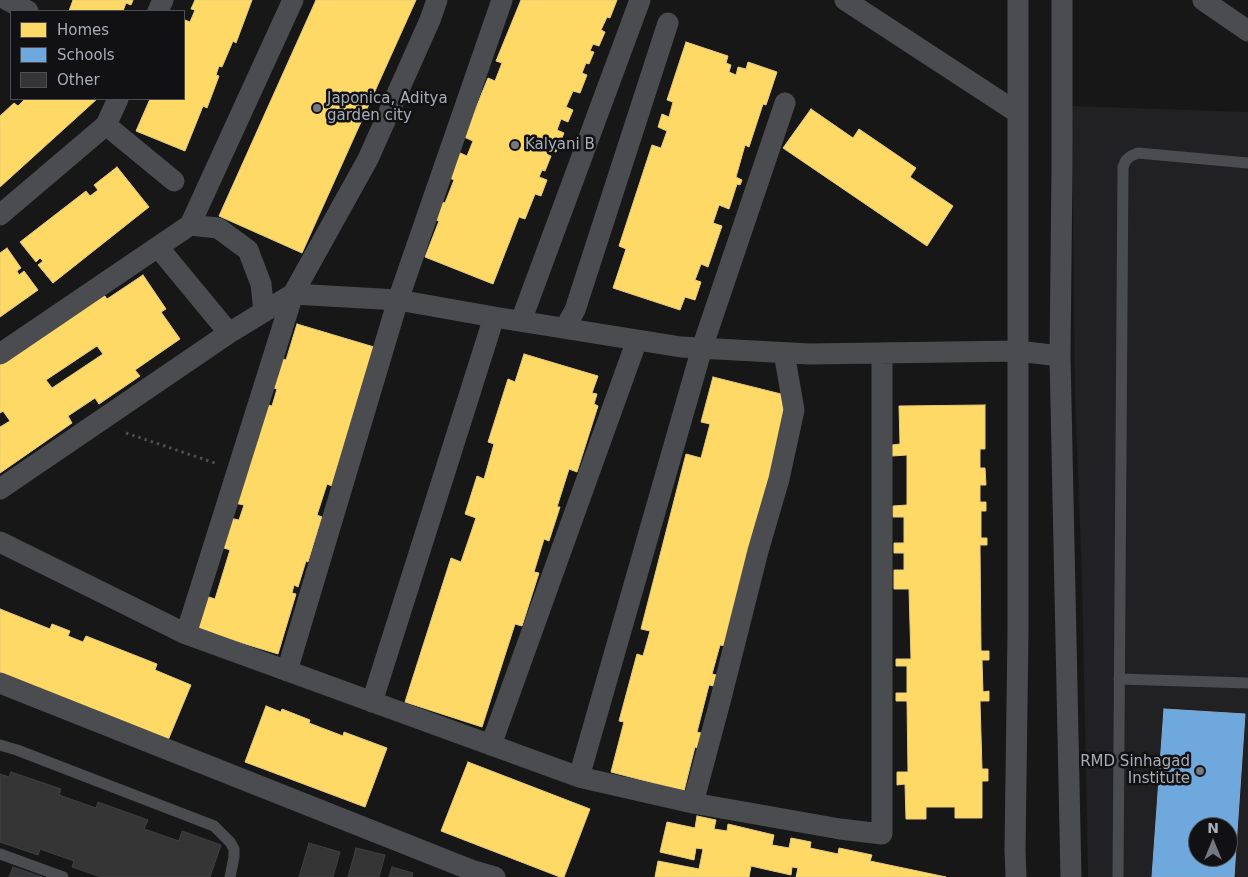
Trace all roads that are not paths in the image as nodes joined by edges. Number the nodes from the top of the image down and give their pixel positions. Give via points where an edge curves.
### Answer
1 (7, 0) edge
2 (293, 0) edge
3 (437, 0) edge
4 (502, 0) edge
5 (640, 0) edge
6 (845, 0) edge
7 (1018, 0) edge
8 (1062, 0) edge
9 (1203, 0) edge
10 (26, 10) edge
11 (668, 22) dead end
12 (1248, 31) edge
13 (118, 100) edge
14 (785, 103) dead end
15 (1018, 113) junction
16 (106, 125) junction
17 (1248, 163) edge
18 (174, 181) dead end
19 (0, 214) edge
20 (190, 224) junction
21 (158, 247) junction
22 (293, 294) junction
23 (398, 300) junction
24 (264, 312) junction
25 (494, 317) junction
26 (522, 321) junction
27 (565, 328) junction
28 (229, 333) junction
29 (638, 340) junction
30 (702, 348) junction
31 (1018, 351) junction
32 (784, 353) junction
33 (0, 354) edge
34 (882, 354) junction
35 (1060, 356) junction
36 (0, 489) edge
37 (0, 542) edge
38 (186, 634) junction
39 (288, 671) junction
40 (1119, 679) junction
41 (1248, 683) edge
42 (0, 684) edge
43 (372, 702) junction
44 (0, 745) edge
45 (491, 745) junction
46 (579, 777) junction
47 (692, 804) junction
48 (0, 854) edge
49 (63, 877) edge
50 (230, 877) edge
51 (494, 877) edge
52 (1016, 877) edge
53 (1071, 877) edge
54 (1118, 877) edge

1 - 10 street
2 - 20 street
3 - 22 street via 368,158
4 - 23 street
5 - 26 street
6 - 15 street
7 - 15 street
8 - 35 street
9 - 12 street
11 - 27 street via 575,310
13 - 16 street
14 - 30 street
15 - 31 street
16 - 18 street
16 - 19 street
17 - 40 lane via 1138,153 1126,160 1123,167
20 - 21 street
20 - 24 street via 218,228 248,250 261,284
21 - 28 street
21 - 33 street
22 - 23 street
22 - 24 street
22 - 38 street
23 - 25 street
23 - 39 street
24 - 28 street
25 - 26 street
25 - 43 street
26 - 27 street
27 - 29 street
28 - 36 street
29 - 30 street
29 - 45 street
30 - 32 street
30 - 46 street
31 - 34 street
31 - 35 street
31 - 52 street
32 - 34 street
32 - 47 street via 794,410 779,480
34 - 47 street via 882,834
35 - 53 street
37 - 38 street
38 - 39 street
39 - 43 street
40 - 41 lane
40 - 54 lane
42 - 51 street
43 - 45 street
44 - 50 lane via 214,826 234,849
45 - 46 street
46 - 47 street
48 - 49 lane

